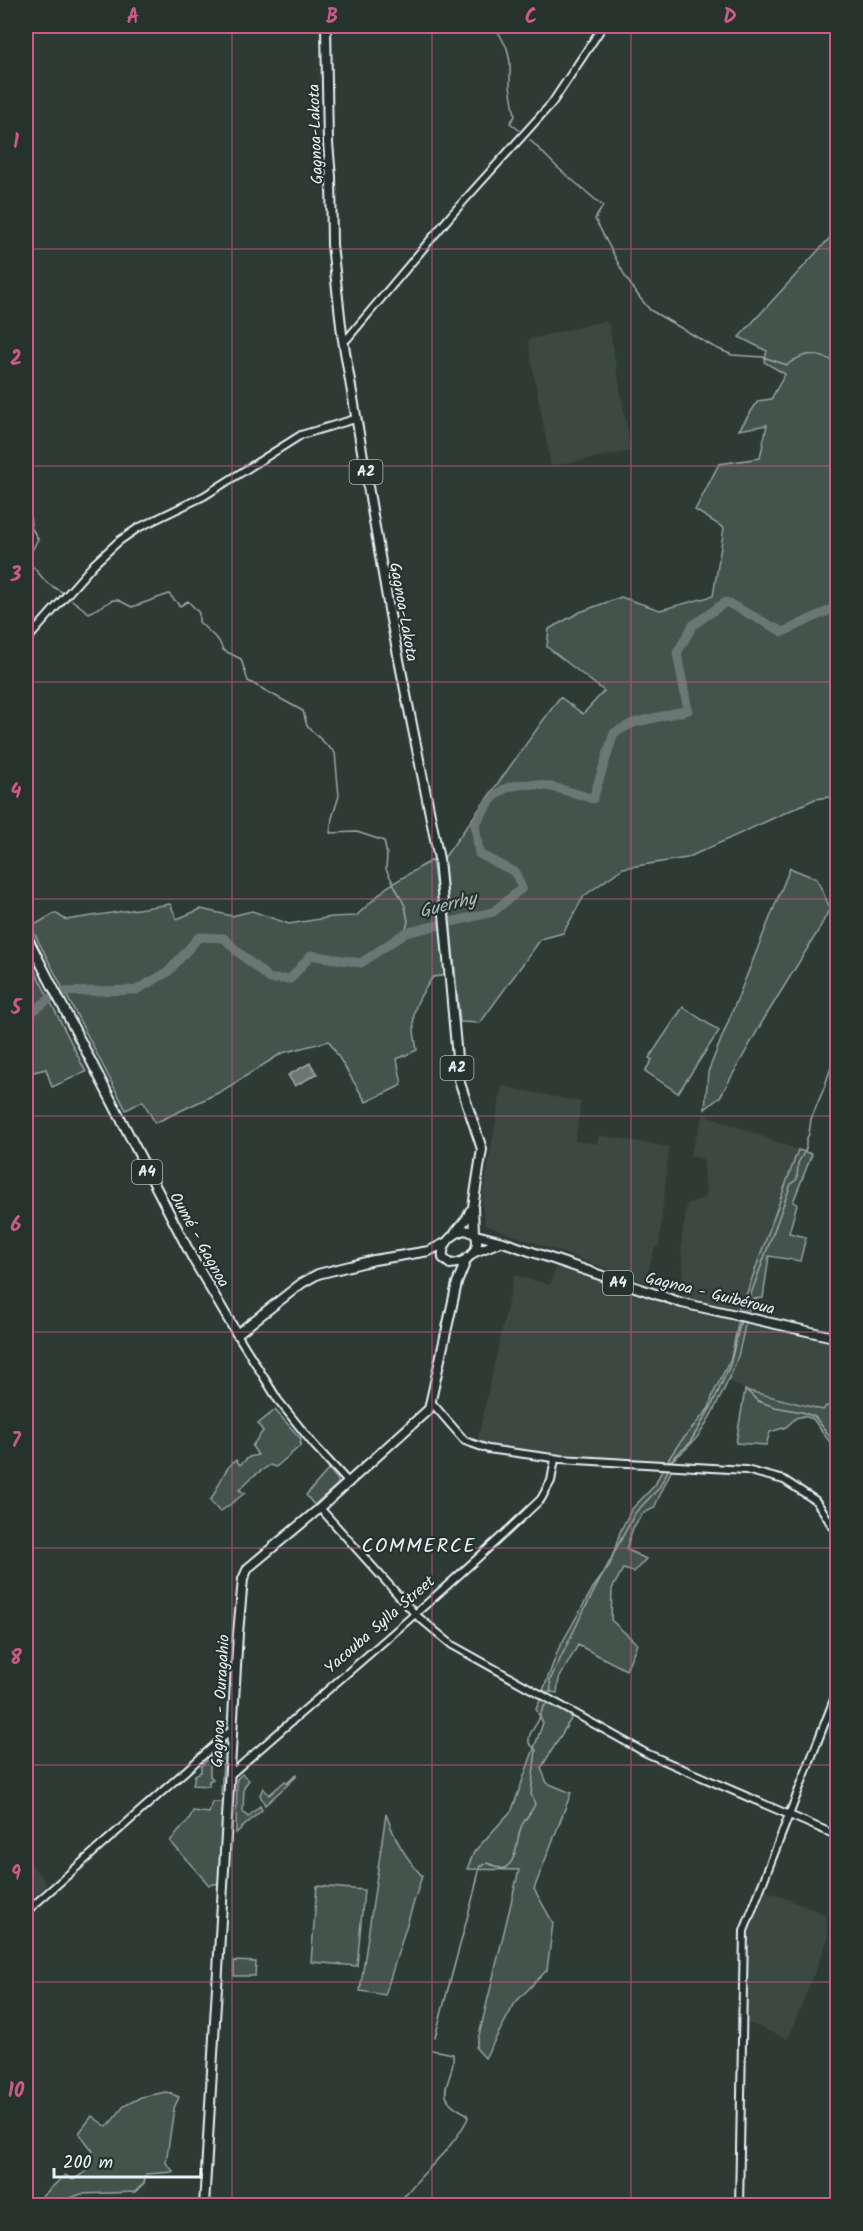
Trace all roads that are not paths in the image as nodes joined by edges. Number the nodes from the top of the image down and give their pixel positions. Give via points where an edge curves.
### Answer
1 (326, 26) edge
2 (603, 26) edge
3 (343, 340) junction
4 (355, 419) junction
5 (26, 641) edge
6 (26, 935) edge
7 (474, 1198) junction
8 (475, 1234) junction
9 (450, 1239) junction
10 (501, 1242) junction
11 (429, 1251) junction
12 (475, 1252) junction
13 (443, 1258) junction
14 (467, 1258) junction
15 (450, 1264) junction
16 (457, 1283) junction
17 (237, 1334) junction
18 (837, 1338) edge
19 (432, 1403) junction
20 (555, 1459) junction
21 (349, 1482) junction
22 (320, 1508) junction
23 (837, 1536) edge
24 (416, 1615) junction
25 (837, 1689) edge
26 (233, 1729) junction
27 (230, 1775) junction
28 (790, 1815) junction
29 (837, 1836) edge
30 (26, 1912) edge
31 (204, 2205) edge
32 (739, 2205) edge

1 - 3 main road, Gagnoa-Lakota / A2 via 332,245
2 - 3 street via 552,103
3 - 4 main road, Gagnoa-Lakota / A2
4 - 5 street via 301,435 204,496 138,528 94,564
4 - 7 main road, Gagnoa-Lakota / A2 via 397,656 439,860 459,1076 482,1149
6 - 17 main road, Oumé - Gagnoa / A4 via 179,1234
7 - 8 main road, Gagnoa-Lakota / A2
7 - 9 main road, Gagnoa-Lakota / A2 via 467,1218
8 - 9 main road via 464,1230
8 - 10 main road, Gagnoa - Guibéroua / A4
8 - 12 main road
9 - 11 main road
9 - 13 main road
10 - 12 main road
10 - 18 main road, Gagnoa - Guibéroua / A4 via 682,1303
11 - 13 main road
11 - 17 main road via 318,1274
12 - 14 main road
13 - 15 main road
14 - 15 main road
14 - 16 main road
15 - 16 main road
16 - 19 main road
17 - 21 street via 278,1400
19 - 20 street via 473,1445
19 - 21 main road, Gagnoa - Ouragahio
20 - 23 street via 746,1470 784,1480 815,1500
20 - 24 street, Yacouba Sylla Street via 551,1481 541,1499
21 - 22 main road, Gagnoa - Ouragahio
22 - 24 street
22 - 26 main road, Gagnoa - Ouragahio via 245,1573
24 - 27 street, Yacouba Sylla Street
24 - 28 street via 452,1645 646,1753
25 - 28 street
26 - 27 main road, Gagnoa - Ouragahio
26 - 30 street
27 - 31 main road, Gagnoa - Ouragahio
28 - 29 street
28 - 32 street via 744,1931

